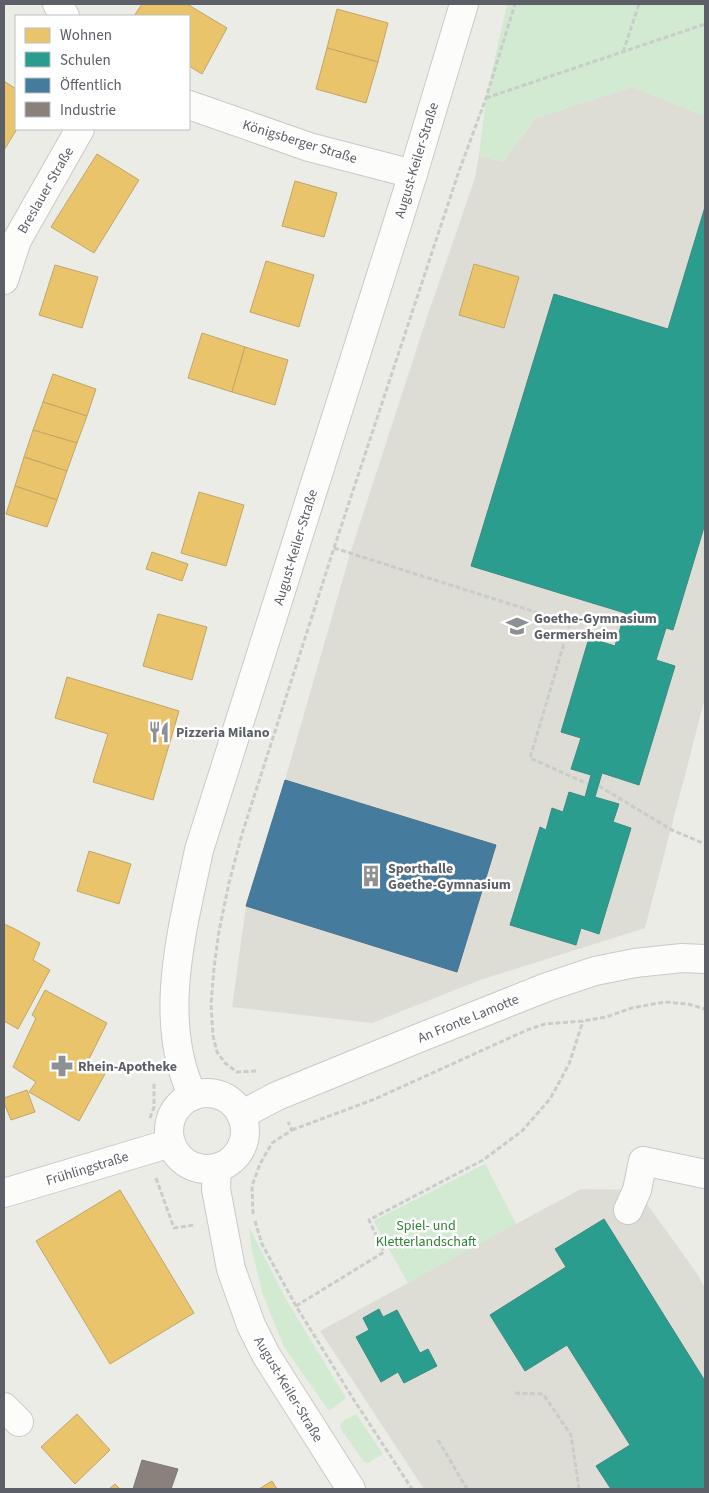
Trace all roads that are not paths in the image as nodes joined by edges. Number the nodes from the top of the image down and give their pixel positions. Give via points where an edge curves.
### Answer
1 (57, 4) edge
2 (464, 4) edge
3 (64, 15) edge
4 (190, 105) edge
5 (79, 130) edge
6 (413, 174) junction
7 (10, 237) edge
8 (4, 280) edge
9 (705, 959) edge
10 (193, 1096) junction
11 (242, 1115) junction
12 (171, 1143) junction
13 (216, 1168) junction
14 (705, 1174) edge
15 (4, 1193) edge
16 (628, 1210) dead end
17 (351, 1489) edge

1 - 3 street
2 - 6 street, August-Keiler-Straße
4 - 6 street, Königsberger Straße via 309,147
5 - 7 street, Breslauer Straße
6 - 10 street, August-Keiler-Straße via 199,850 184,926 174,1024 181,1061
7 - 8 street, Breslauer Straße
9 - 11 street, An Fronte Lamotte via 654,961 595,971 547,987 277,1096
10 - 11 street via 216,1094 226,1098
10 - 12 street via 183,1102 173,1115
11 - 13 street via 244,1137 241,1147 227,1164
12 - 13 street via 184,1161 205,1169
12 - 15 street, Frühlingstraße
13 - 17 street, August-Keiler-Straße via 216,1189 231,1268 251,1325 266,1355
14 - 16 street via 643,1161 637,1190

